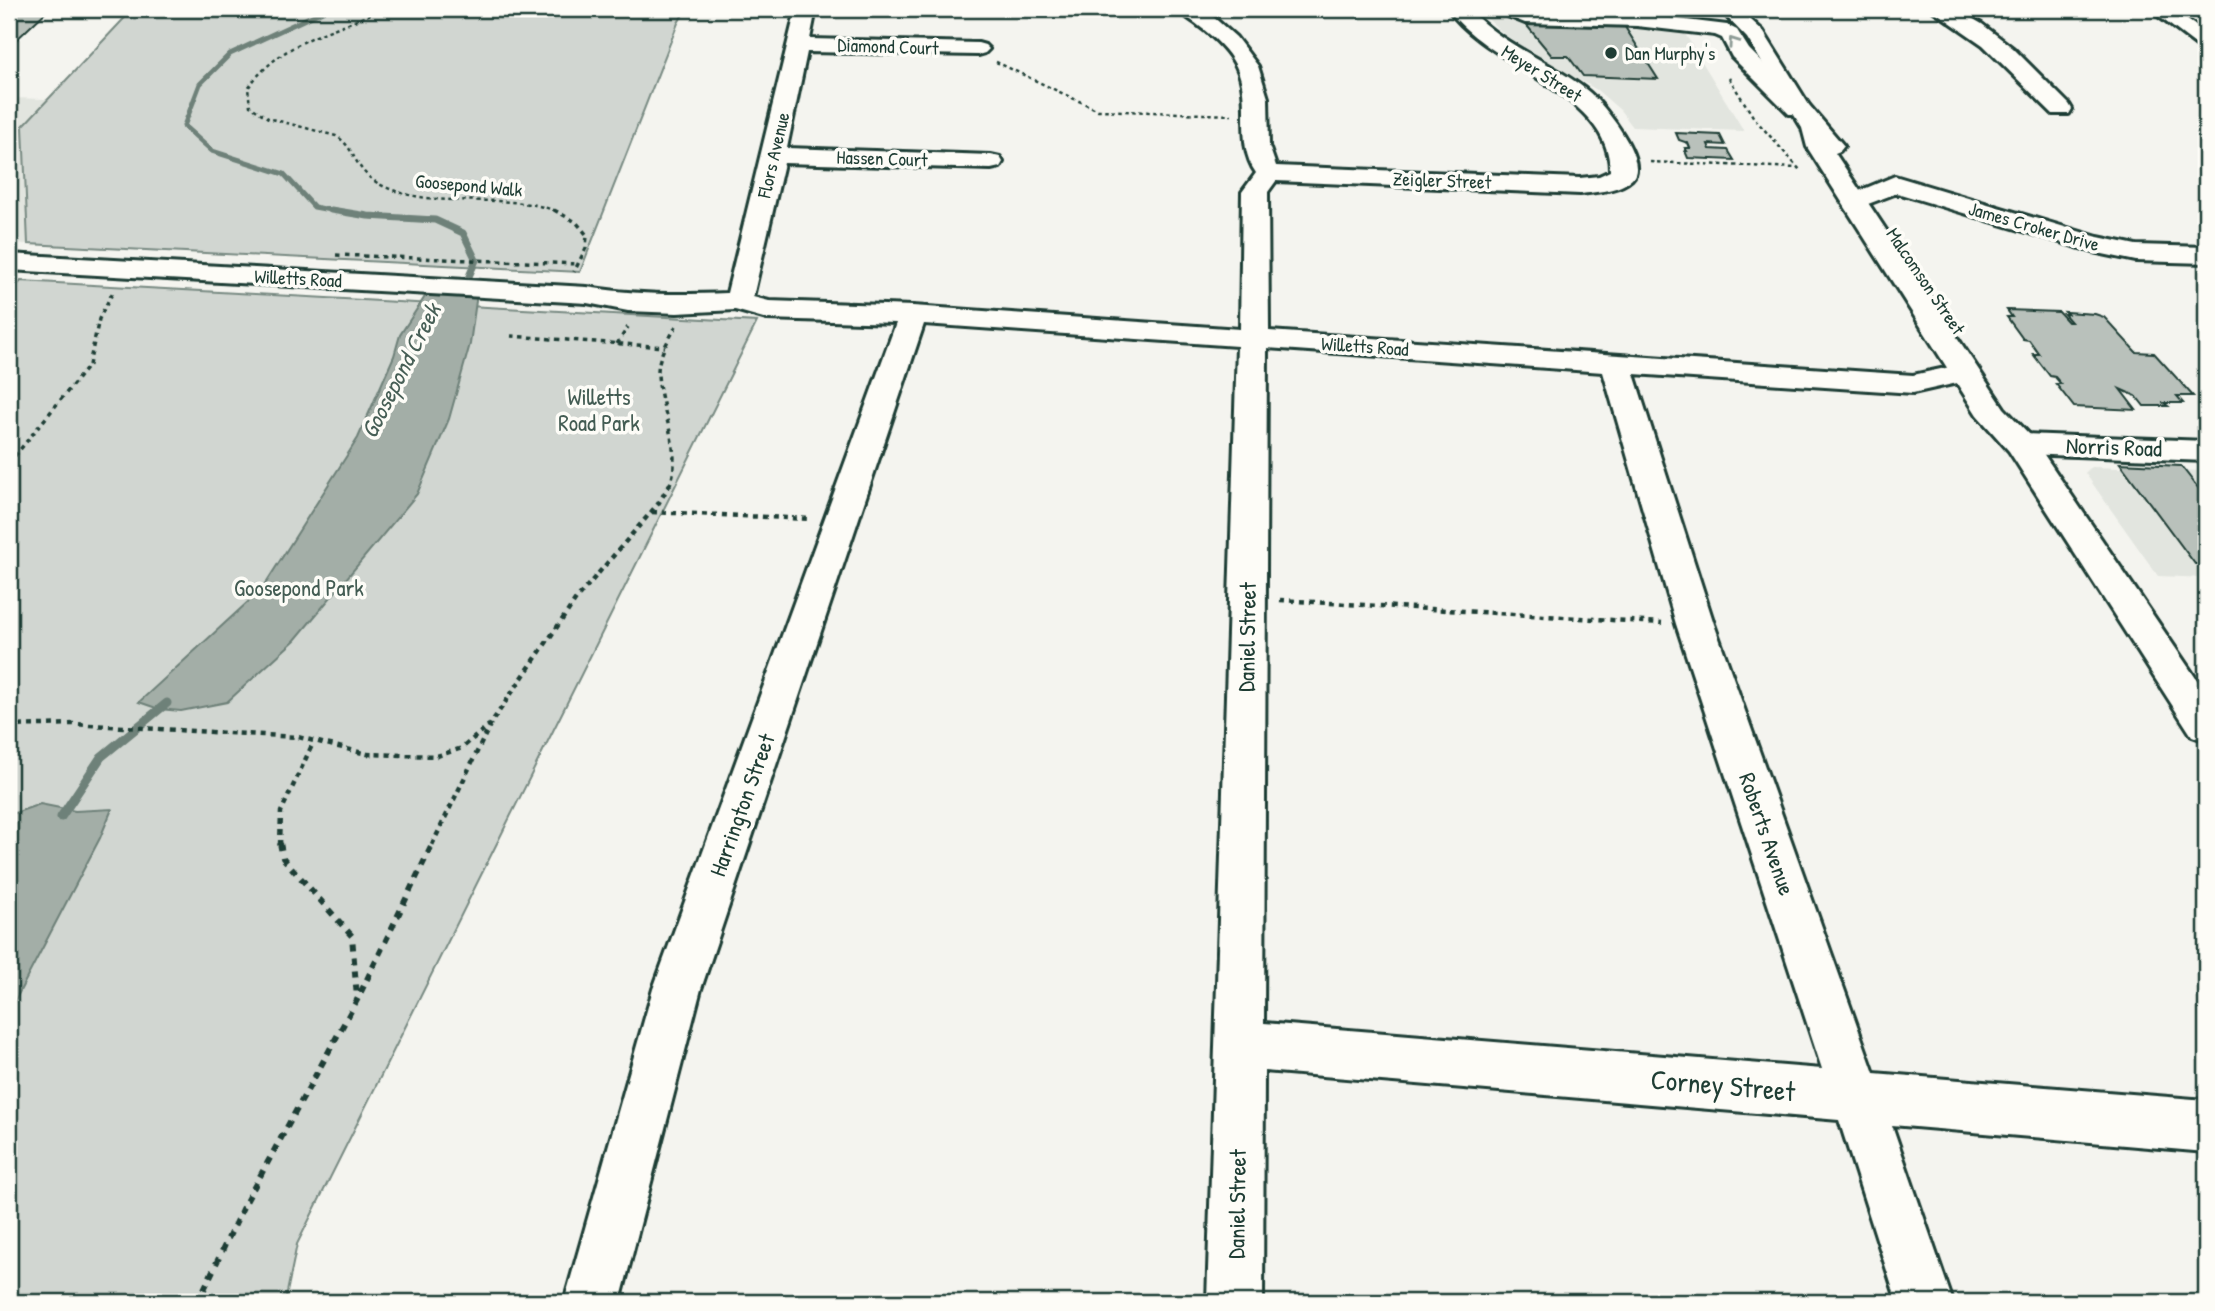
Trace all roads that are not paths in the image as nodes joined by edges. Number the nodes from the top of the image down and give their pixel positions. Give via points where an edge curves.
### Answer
1 (806, 9) edge
2 (1188, 9) edge
3 (1458, 9) edge
4 (1507, 9) edge
5 (1729, 9) edge
6 (1747, 9) edge
7 (1941, 9) edge
8 (2167, 15) edge
9 (1650, 16) edge
10 (2206, 21) edge
11 (1754, 32) junction
12 (2206, 43) edge
13 (798, 45) junction
14 (978, 49) road end
15 (2061, 108) dead end
16 (1805, 119) junction
17 (772, 155) junction
18 (991, 162) dead end
19 (1269, 173) junction
20 (1614, 180) joint
21 (1868, 196) junction
22 (2206, 255) edge
23 (9, 262) edge
24 (740, 295) junction
25 (913, 315) junction
26 (1252, 338) junction
27 (1616, 364) junction
28 (1964, 373) junction
29 (2021, 444) junction
30 (2206, 451) edge
31 (2206, 725) edge
32 (1240, 1045) junction
33 (1857, 1097) junction
34 (2206, 1126) edge
35 (592, 1302) edge
36 (1235, 1302) edge
37 (1925, 1302) edge

1 - 13 street, Flors Avenue
2 - 19 street via 1228,38 1243,56 1257,92 1256,156
3 - 20 street, Meyer Street via 1494,43 1578,93 1599,111 1624,168
4 - 9 street via 1525,17
5 - 11 street, Malcomson Street
6 - 11 street, Malcomson Street via 1755,20
7 - 15 street via 1988,37
8 - 10 street
8 - 12 street
16 -> 9 street via 1740,52 1730,34
11 - 16 street, Malcomson Street
13 - 14 street, Diamond Court
13 - 17 street, Flors Avenue
16 - 21 street, Malcomson Street via 1833,146
16 - 28 street, Malcomson Street
17 - 18 street, Hassen Court
17 - 24 street, Flors Avenue
19 - 20 street, Zeigler Street via 1580,186
19 - 26 street, Daniel Street via 1255,192 1256,325
21 - 22 street, James Croker Drive via 1895,184 2093,244 2136,253
21 - 29 street, Malcomson Street via 2017,413
23 - 24 street, Willetts Road via 492,290 579,286 628,302 677,304
24 - 25 street, Willetts Road via 767,310
25 - 26 street, Willetts Road
25 - 35 street, Harrington Street via 677,989
26 - 27 street, Willetts Road
26 - 32 street, Daniel Street
27 - 28 street, Willetts Road via 1913,384
27 - 33 street, Roberts Avenue via 1695,624
28 - 29 street, Malcomson Street via 1993,415
29 - 30 street, Norris Road
29 - 31 street, Malcomson Street
32 - 33 street, Corney Street
32 - 36 street, Daniel Street
33 - 34 street, Corney Street
33 - 37 street, Roberts Avenue

